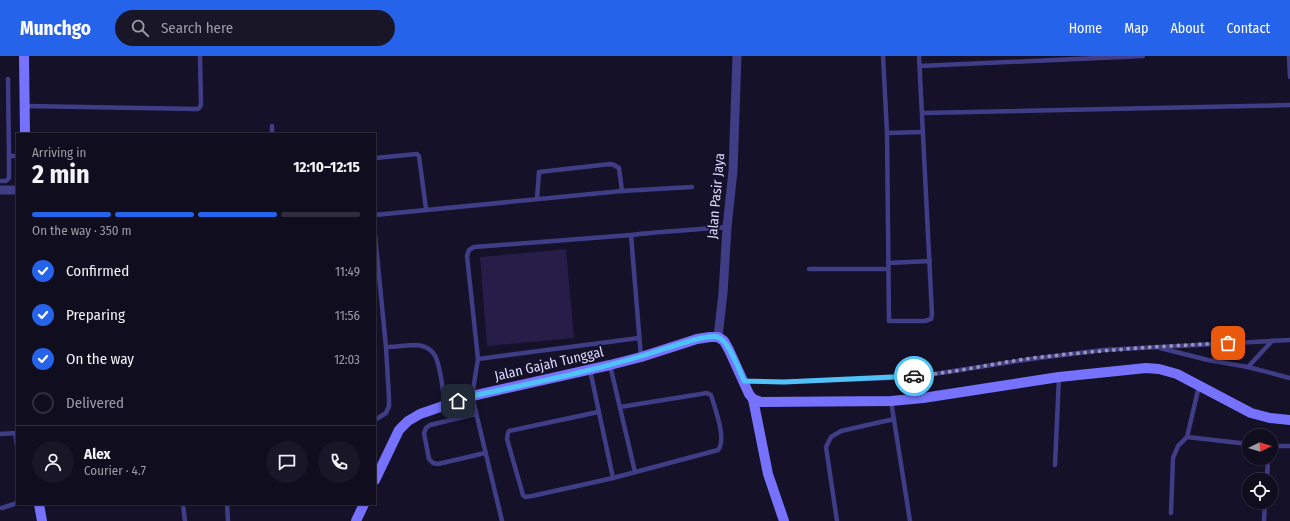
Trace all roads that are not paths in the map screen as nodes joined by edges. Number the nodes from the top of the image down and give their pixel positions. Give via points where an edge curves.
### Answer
1 (24, 56) edge
2 (200, 56) edge
3 (737, 56) edge
4 (883, 56) edge
5 (919, 56) edge
6 (1143, 56) edge
7 (1288, 56) edge
8 (920, 66) junction
9 (1290, 77) edge
10 (8, 78) dead end
11 (1290, 105) edge
12 (24, 106) junction
13 (922, 113) junction
14 (272, 126) dead end
15 (923, 132) junction
16 (25, 133) edge
17 (272, 133) edge
18 (887, 133) junction
19 (9, 156) junction
20 (16, 156) edge
21 (376, 158) edge
22 (0, 181) edge
23 (692, 187) dead end
24 (0, 190) edge
25 (16, 190) edge
26 (622, 191) junction
27 (537, 199) junction
28 (426, 209) junction
29 (376, 215) edge
30 (727, 227) junction
31 (631, 235) junction
32 (376, 245) edge
33 (930, 261) junction
34 (888, 263) junction
35 (809, 269) dead end
36 (888, 269) junction
37 (718, 337) junction
38 (639, 338) junction
39 (1290, 340) edge
40 (1272, 341) junction
41 (1154, 347) junction
42 (386, 348) junction
43 (641, 357) junction
44 (478, 359) junction
45 (610, 365) junction
46 (1248, 367) junction
47 (589, 370) junction
48 (1059, 377) junction
49 (1290, 378) edge
50 (744, 381) junction
51 (1199, 386) junction
52 (472, 396) junction
53 (753, 399) junction
54 (891, 401) junction
55 (445, 406) junction
56 (620, 407) junction
57 (598, 412) junction
58 (476, 414) junction
59 (376, 419) edge
60 (894, 419) junction
61 (1290, 420) edge
62 (16, 433) edge
63 (0, 434) edge
64 (1187, 437) junction
65 (1242, 443) edge
66 (1278, 446) edge
67 (1290, 446) edge
68 (484, 452) junction
69 (1055, 465) dead end
70 (635, 472) junction
71 (376, 478) edge
72 (613, 478) junction
73 (16, 503) edge
74 (39, 505) edge
75 (183, 505) edge
76 (227, 505) edge
77 (364, 505) edge
78 (2, 508) dead end
79 (1265, 509) edge
80 (1171, 513) dead end
81 (42, 521) edge
82 (185, 521) edge
83 (228, 521) edge
84 (356, 521) edge
85 (502, 521) edge
86 (784, 521) edge
87 (837, 521) edge
88 (910, 521) edge
89 (1264, 521) edge

1 - 12 street
2 - 12 lane via 201,104 198,109
3 - 30 street, Jalan Pasir Jaya via 733,171
4 - 18 lane
5 - 8 lane
6 - 8 lane
7 - 9 lane
8 - 13 lane
10 - 19 lane
11 - 13 lane
12 - 16 street
13 - 15 lane
14 - 17 lane
15 - 18 lane
15 - 33 lane
18 - 34 lane
19 - 20 lane
19 - 22 lane via 9,178
21 - 28 lane via 417,154 419,156
23 - 26 lane
24 - 25 street
26 - 27 lane
26 - 27 lane via 619,168 610,164 539,172
27 - 28 lane
28 - 29 lane
30 - 31 lane
30 - 37 street, Jalan Pasir Jaya
31 - 38 lane
31 - 44 lane via 474,247 469,250 467,256
32 - 42 lane
33 - 34 lane
33 - 36 lane via 932,314 928,321 889,321
34 - 36 lane
35 - 36 lane
37 - 43 street, Jalan Gajah Tunggal via 698,339
37 - 50 street via 724,341
38 - 43 lane
38 - 44 lane
39 - 40 lane
40 - 41 lane
40 - 46 lane
41 - 46 lane
41 - 50 lane via 1103,350 890,378
42 - 55 lane via 419,345 429,349 437,359
42 - 59 lane via 389,406 384,415
43 - 45 street, Jalan Gajah Tunggal
44 - 52 lane
45 - 47 street, Jalan Gajah Tunggal
45 - 56 lane
46 - 49 lane
47 - 52 street, Jalan Gajah Tunggal
47 - 57 lane
48 - 51 street via 1146,368 1177,374
48 - 54 street
48 - 69 lane
50 - 53 street
51 - 61 street via 1251,413
51 - 64 lane
52 - 55 street, Jalan Gajah Tunggal
52 - 58 lane
53 - 54 street via 761,402
53 - 86 street via 768,474
54 - 60 lane
55 - 71 street, Jalan Gajah Tunggal via 420,414 399,430
56 - 70 lane
56 - 70 lane via 707,393 711,395 722,437 722,446 718,450
57 - 72 lane
57 - 72 lane via 509,431 507,439 521,493 525,497
58 - 68 lane
58 - 68 lane via 426,428 424,433 429,459 438,464
60 - 87 lane via 841,431 831,437 826,447
60 - 88 lane
62 - 63 lane
64 - 65 lane
64 - 80 lane via 1178,446 1173,458
66 - 67 lane
68 - 85 lane
70 - 72 lane
73 - 78 lane
74 - 81 street
75 - 82 lane
76 - 83 lane
77 - 84 street
79 - 89 lane

